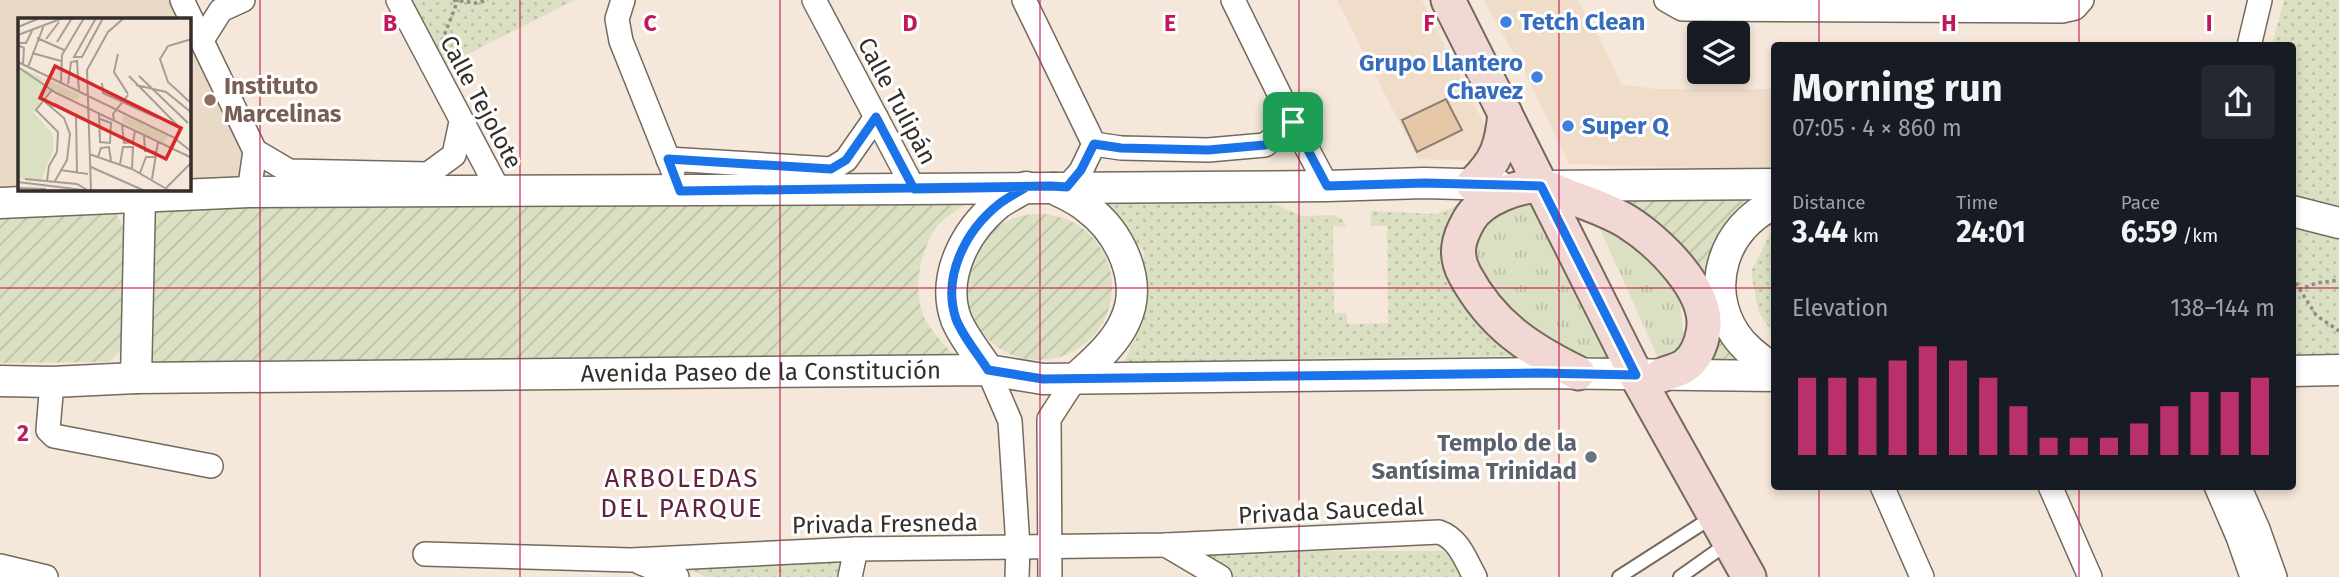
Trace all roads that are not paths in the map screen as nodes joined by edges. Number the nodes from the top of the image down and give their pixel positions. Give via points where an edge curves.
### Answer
1 (182, 0) edge
2 (243, 0) edge
3 (398, 0) edge
4 (623, 0) edge
5 (814, 0) edge
6 (1024, 0) edge
7 (1233, 0) edge
8 (1448, 0) edge
9 (1666, 0) edge
10 (2082, 0) edge
11 (2259, 0) edge
12 (202, 40) junction
13 (2250, 42) edge
14 (1505, 113) junction
15 (876, 117) junction
16 (460, 122) junction
17 (1293, 122) junction
18 (1094, 144) junction
19 (255, 151) junction
20 (668, 159) junction
21 (1473, 184) junction
22 (1771, 184) edge
23 (1327, 186) junction
24 (1541, 186) junction
25 (1048, 187) junction
26 (914, 189) junction
27 (499, 191) junction
28 (680, 191) junction
29 (249, 192) junction
30 (140, 197) junction
31 (16, 198) edge
32 (1771, 206) edge
33 (2296, 212) edge
34 (2339, 223) edge
35 (1771, 368) edge
36 (988, 370) junction
37 (2339, 370) edge
38 (2296, 371) edge
39 (1578, 373) junction
40 (1649, 375) junction
41 (1771, 376) edge
42 (136, 378) junction
43 (1075, 379) junction
44 (0, 381) edge
45 (52, 382) junction
46 (2339, 384) edge
47 (211, 467) dead end
48 (1884, 490) edge
49 (2052, 490) edge
50 (2218, 490) edge
51 (2241, 490) edge
52 (1722, 529) junction
53 (1166, 545) junction
54 (1018, 547) junction
55 (856, 548) junction
56 (1052, 548) junction
57 (425, 554) dead end
58 (631, 560) junction
59 (0, 566) edge
60 (46, 577) edge
61 (677, 577) edge
62 (850, 577) edge
63 (1017, 577) edge
64 (1050, 577) edge
65 (1220, 577) edge
66 (1475, 577) edge
67 (1619, 577) edge
68 (1680, 577) edge
69 (1749, 577) edge
70 (1922, 577) edge
71 (2090, 577) edge
72 (2252, 577) edge
73 (2275, 577) edge

1 - 12 street
2 - 12 street via 221,10
3 - 16 street, Calle Tejolote
4 - 20 street via 617,19 621,41
5 - 15 street, Calle Tulipán
6 - 18 street
7 - 17 street
8 - 14 main road
9 - 10 street via 1682,9 2063,11
11 - 13 street
12 - 19 street
14 - 21 main road via 1497,155
14 - 24 main road
15 - 20 street via 846,160 831,169
15 - 26 street, Calle Tulipán
16 - 19 street via 454,155 428,174 289,171
16 - 27 street, Calle Tejolote
17 - 18 street via 1265,145 1208,150
17 - 23 street
18 - 25 street via 1081,170
19 - 29 street
20 - 28 street
21 - 23 street
21 - 24 street
22 - 24 street
23 - 25 street
24 - 39 main road via 1494,197 1478,209 1460,235 1458,257 1471,286 1497,320 1529,348
24 - 40 main road
24 - 40 main road via 1626,222 1665,254 1695,292 1706,321 1701,346 1686,365
25 - 26 street
25 - 36 street via 998,205 974,230 957,258 950,292 957,320
25 - 43 street via 1087,207 1111,231 1126,258 1132,289 1126,320
26 - 28 street
27 - 28 street
27 - 29 street
29 - 30 street
30 - 31 street
30 - 42 street
32 - 35 street via 1739,230 1725,256 1720,283 1724,311 1736,337
33 - 34 street
36 - 42 street, Avenida Paseo de la Constitución
36 - 43 street, Avenida Paseo de la Constitución
36 - 54 street via 1010,421
37 - 38 street
38 - 46 street
39 - 40 street, Avenida Paseo de la Constitución
39 - 43 street, Avenida Paseo de la Constitución
40 - 41 street, Avenida Paseo de la Constitución
40 - 52 main road
42 - 45 street, Avenida Paseo de la Constitución
43 - 56 street via 1049,419
44 - 45 street, Avenida Paseo de la Constitución
45 - 47 street via 48,430 54,436
48 - 70 street
49 - 71 street
50 - 72 street
51 - 73 street
52 - 67 lane
52 - 68 lane
52 - 69 main road
53 - 56 street, Privada Saucedal
53 - 65 street
53 - 66 street, Privada Saucedal via 1439,532 1456,542
54 - 55 street, Privada Fresneda
54 - 56 street, Privada Fresneda
54 - 63 street
55 - 58 street, Privada Fresneda
55 - 62 street
56 - 64 street
57 - 58 street, Privada Fresneda
58 - 61 street
59 - 60 street

